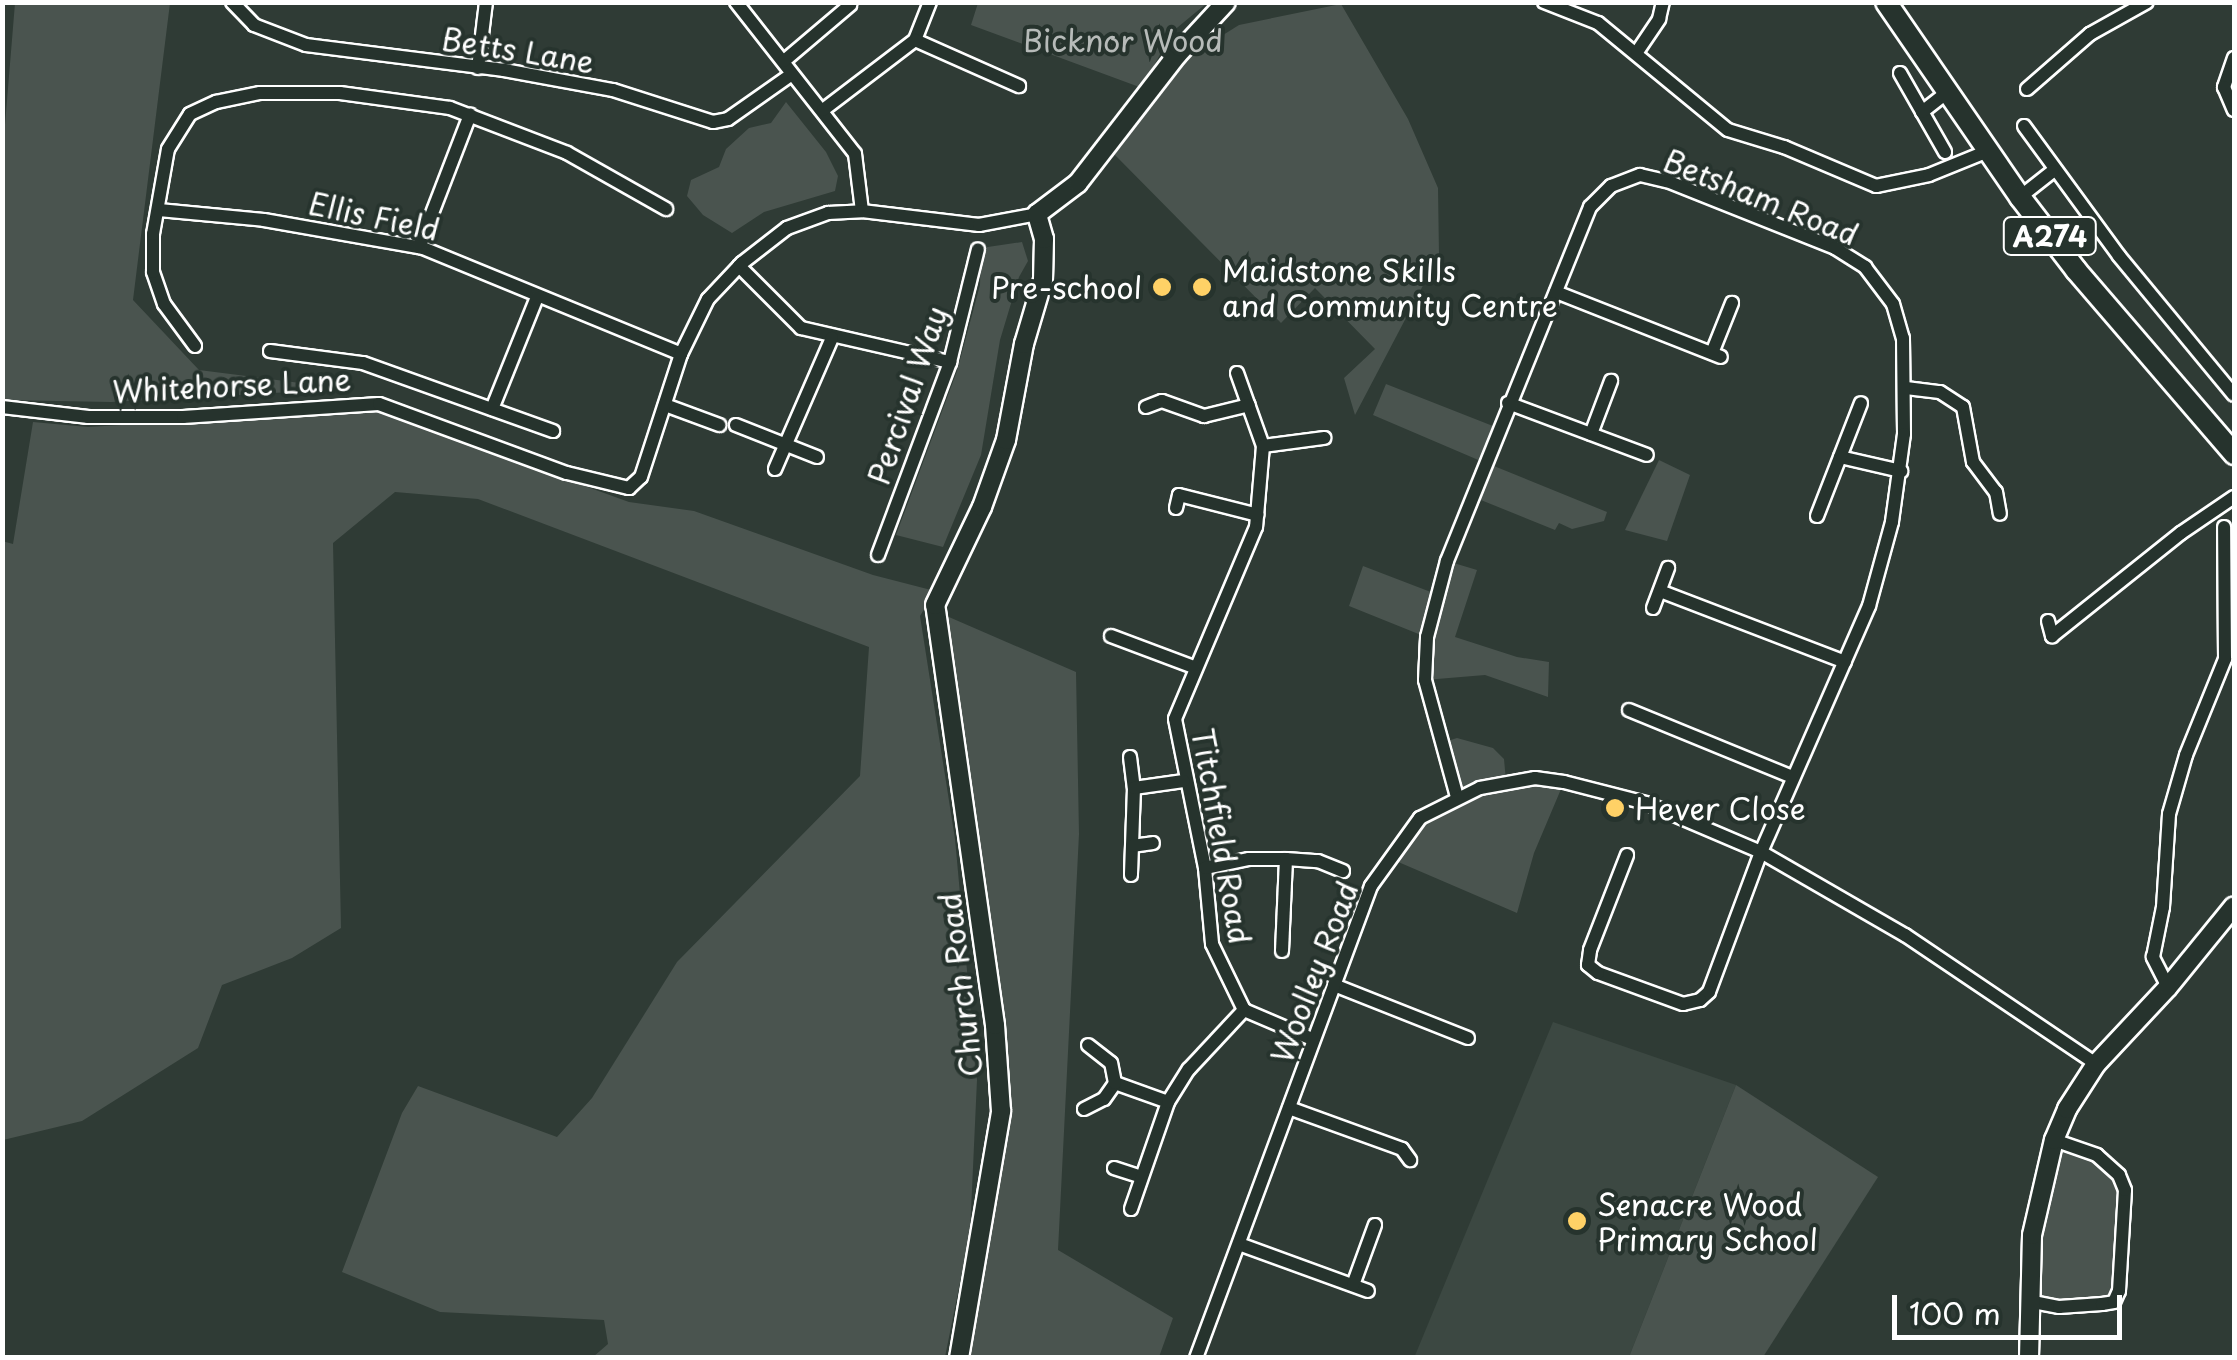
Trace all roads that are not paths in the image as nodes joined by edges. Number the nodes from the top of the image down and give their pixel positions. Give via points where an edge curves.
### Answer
1 (232, 2) edge
2 (486, 2) edge
3 (736, 2) edge
4 (930, 2) edge
5 (1226, 2) edge
6 (1544, 2) edge
7 (1663, 2) edge
8 (1886, 2) edge
9 (2147, 2) edge
10 (850, 5) edge
11 (915, 40) junction
12 (1637, 52) junction
13 (2234, 58) edge
14 (478, 68) junction
15 (788, 68) junction
16 (1900, 73) dead end
17 (1019, 86) dead end
18 (2028, 89) dead end
19 (1948, 91) junction
20 (823, 110) junction
21 (2234, 110) edge
22 (1922, 112) junction
23 (470, 115) junction
24 (2024, 126) dead end
25 (1945, 152) dead end
26 (1988, 152) junction
27 (2053, 171) junction
28 (2020, 197) junction
29 (666, 209) dead end
30 (159, 210) junction
31 (862, 211) junction
32 (1037, 214) junction
33 (418, 247) junction
34 (978, 249) dead end
35 (739, 266) junction
36 (1556, 292) junction
37 (537, 297) junction
38 (1732, 303) dead end
39 (832, 338) junction
40 (196, 346) dead end
41 (270, 351) dead end
42 (681, 354) junction
43 (950, 362) junction
44 (1237, 373) dead end
45 (1611, 381) dead end
46 (1906, 388) junction
47 (2234, 395) edge
48 (1508, 403) junction
49 (1861, 404) dead end
50 (664, 405) junction
51 (1249, 405) junction
52 (2, 407) edge
53 (1146, 407) dead end
54 (492, 409) junction
55 (719, 424) dead end
56 (736, 424) dead end
57 (553, 431) dead end
58 (1590, 434) junction
59 (1324, 438) dead end
60 (787, 442) junction
61 (1263, 446) junction
62 (2234, 454) edge
63 (1648, 455) dead end
64 (818, 456) dead end
65 (1840, 457) junction
66 (775, 469) dead end
67 (1901, 471) junction
68 (2234, 496) edge
69 (1176, 508) dead end
70 (2000, 514) dead end
71 (1258, 515) junction
72 (1817, 516) dead end
73 (2224, 527) dead end
74 (878, 555) dead end
75 (1668, 568) dead end
76 (1660, 592) junction
77 (1653, 608) dead end
78 (2048, 621) dead end
79 (1111, 636) dead end
80 (1845, 662) junction
81 (1194, 667) junction
82 (1628, 710) dead end
83 (1130, 757) dead end
84 (1792, 777) junction
85 (1184, 780) junction
86 (1134, 788) junction
87 (1457, 797) junction
88 (1153, 844) dead end
89 (1132, 846) junction
90 (1761, 852) junction
91 (1628, 854) dead end
92 (1286, 859) junction
93 (1204, 868) junction
94 (1343, 870) dead end
95 (1130, 875) dead end
96 (2234, 906) edge
97 (1282, 951) dead end
98 (1334, 985) junction
99 (2168, 987) junction
100 (1244, 1010) junction
101 (1468, 1038) dead end
102 (1312, 1039) junction
103 (1088, 1045) dead end
104 (2096, 1064) junction
105 (1115, 1083) junction
106 (1168, 1102) junction
107 (1084, 1108) dead end
108 (1288, 1108) junction
109 (2054, 1140) junction
110 (1410, 1160) dead end
111 (1114, 1168) dead end
112 (1141, 1178) junction
113 (1131, 1209) dead end
114 (1376, 1225) dead end
115 (1239, 1244) junction
116 (1353, 1285) junction
117 (1368, 1291) dead end
118 (2028, 1301) junction
119 (959, 1358) edge
120 (1196, 1358) edge
121 (2029, 1358) edge

1 - 14 street, Betts Lane via 254,25 306,45
2 - 14 street
3 - 15 street
4 - 11 street
5 - 32 street via 1078,183
6 - 12 street via 1598,23
7 - 12 street
8 - 19 main road, A274
9 - 18 street via 2090,34
10 - 15 street, Betts Lane
11 - 17 street
11 - 20 street
12 - 26 street via 1728,130 1876,186
13 - 21 street via 2224,86
14 - 15 street, Betts Lane via 613,90 713,122 728,119
15 - 20 street
16 - 22 street
19 - 22 street
19 - 26 main road, A274
20 - 31 street via 855,154
22 - 25 street
23 - 29 street via 568,154
23 - 30 street via 340,93 260,93 216,102 190,114 168,149
23 - 33 street
24 - 27 street
26 - 28 main road, A274
27 - 28 street
27 - 47 street
28 - 62 main road, A274
30 - 33 street, Ellis Field
30 - 40 street via 153,272 164,304
31 - 32 street via 979,224
31 - 35 street via 828,213 787,228
32 - 119 street, Church Road via 1044,280 1006,440 934,605 993,1006 1001,1111
33 - 37 street, Ellis Field
34 - 43 street, Percival Way
35 - 39 street via 802,328
35 - 42 street via 708,298
36 - 38 street via 1716,355
36 - 46 street, Betsham Road via 1590,207 1611,186 1640,175 1667,181 1835,248 1865,267 1893,304 1904,338
36 - 48 street, Betsham Road
37 - 42 street, Ellis Field
37 - 54 street
39 - 43 street
39 - 60 street
41 - 54 street via 363,362
42 - 50 street
43 - 74 street, Percival Way
44 - 51 street, Titchfield Road
45 - 58 street
46 - 67 street, Betsham Road
46 - 70 street via 1940,392 1963,407 1973,462 1996,492
48 - 58 street
48 - 87 street, Betsham Road via 1447,561 1426,637 1427,700
49 - 65 street
50 - 52 street, Whitehorse Lane via 642,477 629,488 567,473 379,404 183,417 88,417
50 - 55 street
51 - 53 street via 1204,416 1162,401
51 - 61 street, Titchfield Road
54 - 57 street
56 - 60 street
58 - 63 street
59 - 61 street
60 - 64 street
60 - 66 street
61 - 71 street, Titchfield Road
65 - 67 street
65 - 72 street
67 - 80 street, Betsham Road via 1882,564
68 - 78 street via 2052,636
69 - 71 street via 1180,494
71 - 81 street, Titchfield Road
73 - 99 street via 2225,659 2169,814 2153,956
75 - 76 street
76 - 77 street
76 - 80 street
79 - 81 street
80 - 84 street, Betsham Road
81 - 85 street, Titchfield Road via 1175,719
82 - 84 street
83 - 86 street
84 - 90 street, Betsham Road
85 - 86 street
85 - 93 street, Titchfield Road
86 - 89 street
87 - 90 street, Woolley Road via 1506,781 1564,782 1646,803
87 - 98 street, Woolley Road via 1420,818 1389,858 1360,911
88 - 89 street
89 - 95 street
90 - 91 street via 1709,992 1683,1004 1588,965
90 - 104 street, Woolley Road via 1905,935
92 - 93 street
92 - 94 street
92 - 97 street
93 - 100 street, Titchfield Road via 1212,944
96 - 99 street
98 - 101 street
98 - 102 street, Woolley Road
99 - 104 street
100 - 102 street
100 - 106 street via 1189,1068
102 - 108 street, Woolley Road
103 - 105 street via 1111,1063
104 - 109 street
105 - 106 street
105 - 107 street via 1104,1099
106 - 112 street
108 - 110 street via 1402,1148
108 - 115 street, Woolley Road
109 - 118 street via 2032,1235
109 - 118 street via 2097,1155 2119,1175 2125,1190 2119,1291 2114,1302 2102,1304
111 - 112 street
112 - 113 street
114 - 116 street
115 - 116 street
115 - 120 street, Woolley Road
116 - 117 street
118 - 121 street

